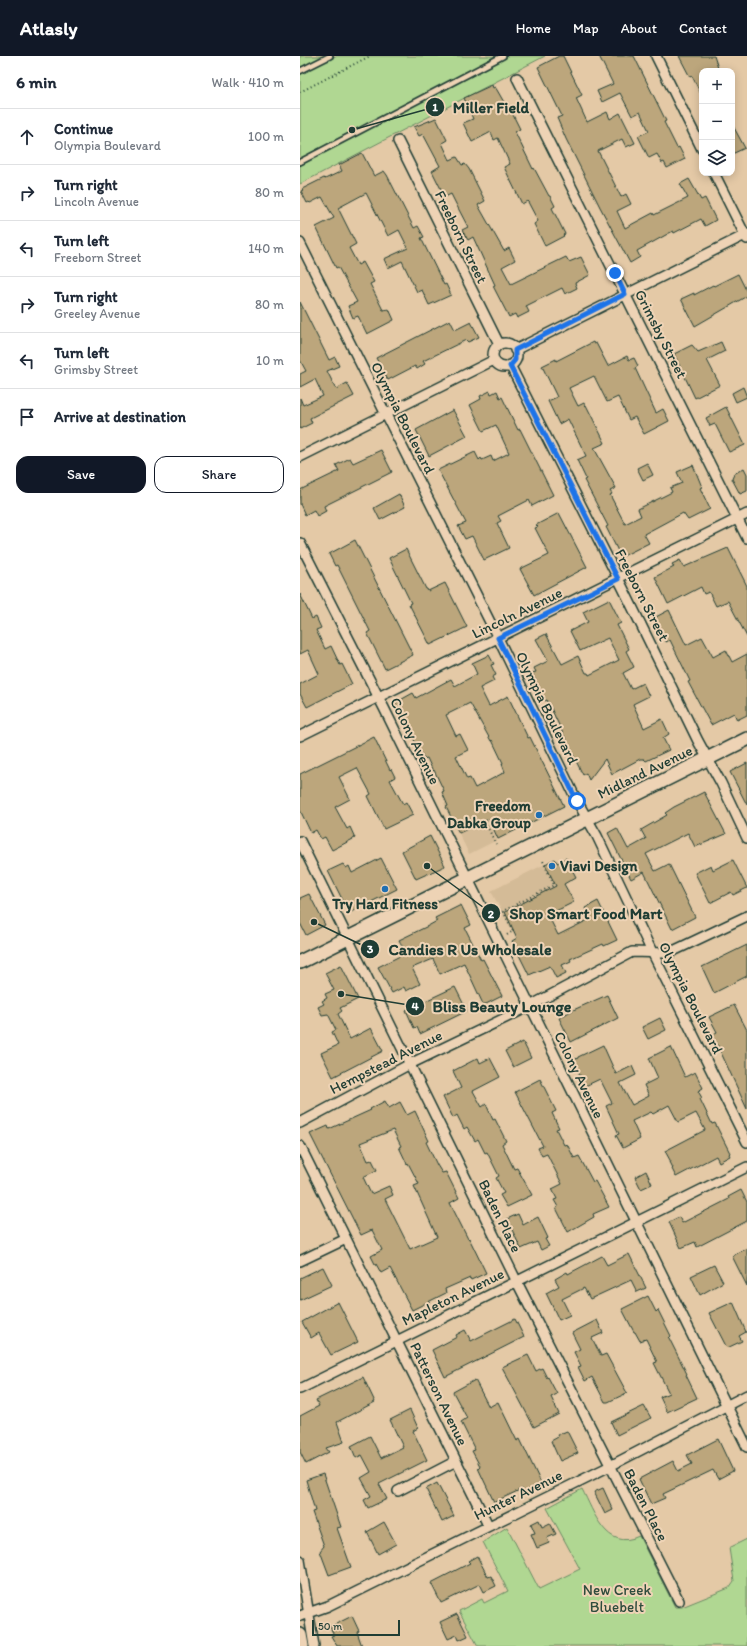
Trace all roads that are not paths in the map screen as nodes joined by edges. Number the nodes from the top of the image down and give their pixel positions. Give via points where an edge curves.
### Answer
1 (330, 56) edge
2 (503, 56) edge
3 (656, 56) edge
4 (300, 71) edge
5 (517, 78) dead end
6 (398, 141) dead end
7 (699, 142) edge
8 (300, 162) edge
9 (716, 176) edge
10 (746, 236) edge
11 (300, 243) edge
12 (625, 294) junction
13 (499, 344) junction
14 (515, 350) junction
15 (494, 360) junction
16 (510, 366) junction
17 (386, 414) junction
18 (300, 457) edge
19 (747, 514) edge
20 (738, 519) junction
21 (747, 538) edge
22 (300, 543) edge
23 (618, 579) junction
24 (498, 638) junction
25 (378, 697) junction
26 (300, 736) edge
27 (747, 739) edge
28 (708, 759) junction
29 (587, 819) junction
30 (747, 838) edge
31 (300, 841) edge
32 (467, 878) junction
33 (747, 916) edge
34 (349, 938) junction
35 (652, 952) junction
36 (300, 962) edge
37 (530, 1006) junction
38 (410, 1064) junction
39 (300, 1123) edge
40 (747, 1142) edge
41 (300, 1146) edge
42 (747, 1166) edge
43 (635, 1222) junction
44 (346, 1239) junction
45 (300, 1261) edge
46 (517, 1282) junction
47 (397, 1340) junction
48 (300, 1390) edge
49 (747, 1395) edge
50 (726, 1406) junction
51 (747, 1447) edge
52 (456, 1460) junction
53 (610, 1466) junction
54 (398, 1491) dead end
55 (488, 1525) junction
56 (300, 1560) edge
57 (680, 1601) dead end
58 (304, 1614) edge
59 (300, 1635) edge
60 (302, 1646) edge
61 (314, 1646) edge

1 - 4 lane
2 - 8 lane
3 - 7 street
5 - 12 street, Grimsby Street
6 - 13 street, Freeborn Street
9 - 10 street
10 - 12 street
11 - 17 street, Olympia Boulevard
12 - 14 street
12 - 20 street, Grimsby Street
13 - 14 street via 510,344
13 - 15 street via 494,350
14 - 16 street via 515,360
15 - 16 street via 502,366
15 - 17 street
16 - 23 street, Freeborn Street
17 - 18 street
17 - 24 street, Olympia Boulevard
19 - 20 street, Lincoln Avenue
20 - 21 street, Grimsby Street
20 - 23 street, Lincoln Avenue
22 - 25 street, Colony Avenue
23 - 24 street, Lincoln Avenue
23 - 28 street, Freeborn Street
24 - 25 street, Lincoln Avenue
24 - 29 street, Olympia Boulevard
25 - 26 street, Lincoln Avenue
25 - 32 street, Colony Avenue
27 - 28 main road, Midland Avenue
28 - 29 main road, Midland Avenue
28 - 30 street, Freeborn Street
29 - 32 main road, Midland Avenue
29 - 35 street, Olympia Boulevard
31 - 34 street, Baden Place
32 - 34 main road, Midland Avenue
32 - 37 street, Colony Avenue
33 - 35 street, Hempstead Avenue via 669,953
34 - 36 main road, Midland Avenue
34 - 38 street, Baden Place
35 - 37 street, Hempstead Avenue via 632,952
35 - 40 street, Olympia Boulevard
37 - 38 street, Hempstead Avenue
37 - 43 street, Colony Avenue
38 - 39 street, Hempstead Avenue
38 - 46 street, Baden Place
41 - 44 street, Patterson Avenue
42 - 43 street, Mapleton Avenue
43 - 46 street, Mapleton Avenue
43 - 50 street, Colony Avenue
44 - 45 street
44 - 47 street, Patterson Avenue
46 - 47 street, Mapleton Avenue
46 - 53 street, Baden Place
47 - 48 street, Mapleton Avenue
47 - 52 street, Patterson Avenue
49 - 50 street, Hunter Avenue
50 - 51 street, Colony Avenue
50 - 53 street, Hunter Avenue
52 - 54 street
52 - 55 street, Patterson Avenue
53 - 55 street, Hunter Avenue
53 - 57 street, Baden Place
55 - 58 street, Hunter Avenue via 328,1606
56 - 58 street
58 - 61 street
59 - 60 main road

